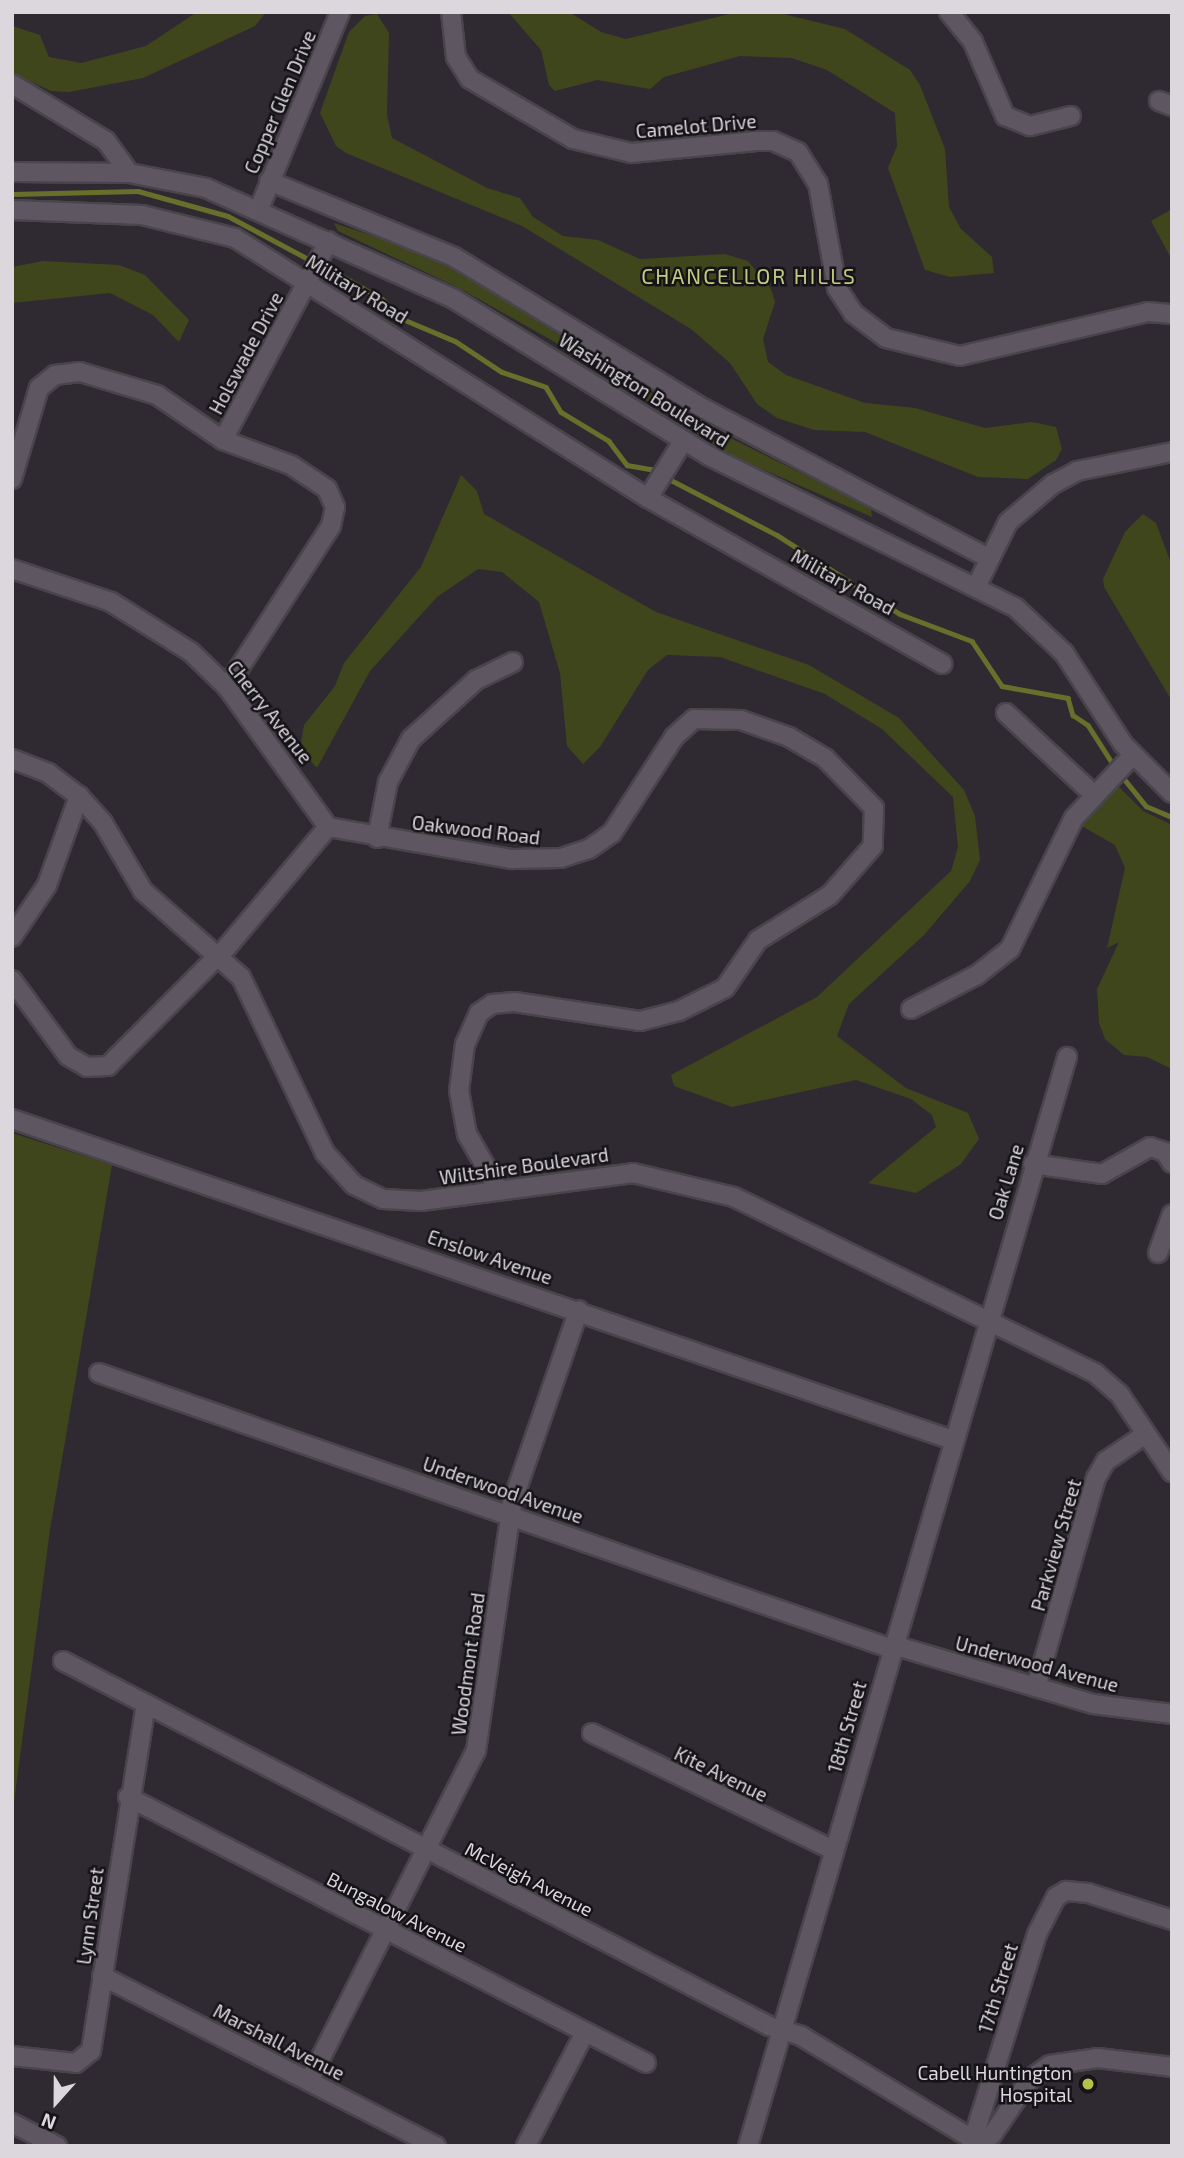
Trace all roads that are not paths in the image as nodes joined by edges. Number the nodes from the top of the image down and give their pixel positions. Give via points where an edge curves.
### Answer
1 (340, 12) edge
2 (451, 12) edge
3 (949, 12) edge
4 (12, 84) edge
5 (1071, 116) dead end
6 (12, 172) edge
7 (129, 173) junction
8 (269, 181) junction
9 (259, 209) junction
10 (12, 210) edge
11 (329, 241) junction
12 (307, 282) junction
13 (1172, 314) edge
14 (223, 440) junction
15 (683, 441) junction
16 (1172, 452) edge
17 (12, 479) edge
18 (648, 498) junction
19 (989, 558) junction
20 (12, 569) edge
21 (977, 585) junction
22 (513, 662) dead end
23 (943, 664) dead end
24 (227, 687) junction
25 (1006, 713) dead end
26 (1132, 756) junction
27 (12, 759) edge
28 (1092, 793) junction
29 (1172, 793) edge
30 (79, 796) junction
31 (328, 827) junction
32 (377, 838) junction
33 (12, 937) edge
34 (219, 954) junction
35 (12, 980) edge
36 (911, 1009) dead end
37 (1067, 1057) dead end
38 (12, 1119) edge
39 (1172, 1163) edge
40 (1033, 1164) junction
41 (499, 1190) junction
42 (1172, 1214) edge
43 (1158, 1253) dead end
44 (579, 1310) junction
45 (987, 1319) junction
46 (99, 1373) dead end
47 (1146, 1434) junction
48 (952, 1440) junction
49 (1172, 1472) edge
50 (510, 1515) junction
51 (892, 1647) junction
52 (63, 1661) dead end
53 (1036, 1687) junction
54 (146, 1704) junction
55 (1172, 1714) edge
56 (592, 1732) dead end
57 (128, 1797) junction
58 (833, 1850) junction
59 (427, 1851) junction
60 (1172, 1920) edge
61 (387, 1930) junction
62 (102, 1976) junction
63 (782, 2030) junction
64 (585, 2032) junction
65 (12, 2056) edge
66 (646, 2063) dead end
67 (1172, 2067) edge
68 (309, 2081) junction
69 (12, 2123) edge
70 (971, 2143) edge
71 (57, 2146) edge
72 (436, 2146) edge
73 (527, 2146) edge
74 (748, 2146) edge

1 - 8 street, Copper Glen Drive
2 - 13 street, Camelot Drive via 456,57 470,79 573,139 631,153 756,141 773,141 798,152 818,184 841,294 864,324 886,338 960,356 1149,312
3 - 5 street via 972,42 1005,116 1030,126
4 - 7 street via 106,141
6 - 7 street, Washington Boulevard
7 - 9 street, Washington Boulevard via 182,181
8 - 9 street, Copper Glen Drive
8 - 19 street, Washington Boulevard via 454,257 709,412
9 - 11 street, Washington Boulevard
10 - 12 street, Military Road via 187,222 235,238
11 - 12 street, Holswade Drive
11 - 15 street, Washington Boulevard via 486,316
12 - 14 street, Holswade Drive
12 - 18 street, Military Road
14 - 17 street, Holswade Drive via 157,395 67,372 45,381 33,398
14 - 24 street via 306,473 327,489 335,507 325,536
15 - 18 street
15 - 21 street, Washington Boulevard
16 - 19 street via 1066,475 1016,514
18 - 23 street, Military Road
19 - 21 street
20 - 24 street, Cherry Avenue via 134,613 191,652
21 - 26 street, Washington Boulevard via 1050,637
22 - 32 street via 468,685 411,738 388,782
24 - 31 street, Cherry Avenue
25 - 28 street
26 - 28 street
26 - 29 street, Washington Boulevard
27 - 30 street, Wiltshire Boulevard via 48,773
28 - 36 street via 1064,838 1010,949 977,975
30 - 33 street via 47,885
30 - 34 street, Wiltshire Boulevard via 103,823 144,891
31 - 32 street, Oakwood Road
31 - 34 street
32 - 41 street, Oakwood Road via 529,861 575,855 612,833 674,737 705,716 741,719 808,747 856,785 874,808 877,832 856,872 830,895 758,940 734,979 712,995 640,1021 514,1002 492,1004 479,1013 465,1044 459,1091 467,1134
34 - 35 street via 126,1053 97,1069 68,1056
34 - 41 street, Wiltshire Boulevard via 250,990 325,1153 354,1185 400,1202
37 - 40 street, Oak Lane
38 - 44 street, Enslow Avenue
39 - 40 street via 1165,1152 1150,1147 1102,1174
40 - 45 street, Oak Lane
41 - 45 street, Wiltshire Boulevard via 633,1173 671,1179 750,1204
42 - 43 street
44 - 48 street, Enslow Avenue
44 - 50 street, Woodmont Road
45 - 47 street, Wiltshire Boulevard via 1110,1384
45 - 48 street, 18th Street
46 - 50 street, Underwood Avenue
47 - 49 street, Wiltshire Boulevard
47 - 53 street, Parkview Street via 1106,1461 1096,1478
48 - 51 street, 18th Street
50 - 51 street, Underwood Avenue
50 - 59 street, Woodmont Road via 479,1742
51 - 53 street, Underwood Avenue
51 - 58 street, 18th Street
52 - 54 street, McVeigh Avenue
53 - 55 street, Underwood Avenue via 1109,1707
54 - 57 street, Lynn Street
54 - 59 street, McVeigh Avenue
56 - 58 street, Kite Avenue
57 - 61 street, Bungalow Avenue
57 - 62 street, Lynn Street
58 - 63 street, 18th Street
59 - 61 street, Woodmont Road
59 - 63 street, McVeigh Avenue
60 - 70 street, 17th Street via 1088,1893 1066,1891 1049,1908
61 - 64 street, Bungalow Avenue
61 - 68 street, Woodmont Road
62 - 65 street, Lynn Street via 88,2058 76,2063
62 - 68 street, Marshall Avenue
63 - 70 street, McVeigh Avenue via 801,2036
63 - 74 street, 18th Street
64 - 66 street, Bungalow Avenue
64 - 73 street
67 - 70 street via 1098,2057 1050,2065 1030,2079 988,2140
68 - 72 street, Marshall Avenue
69 - 71 street

